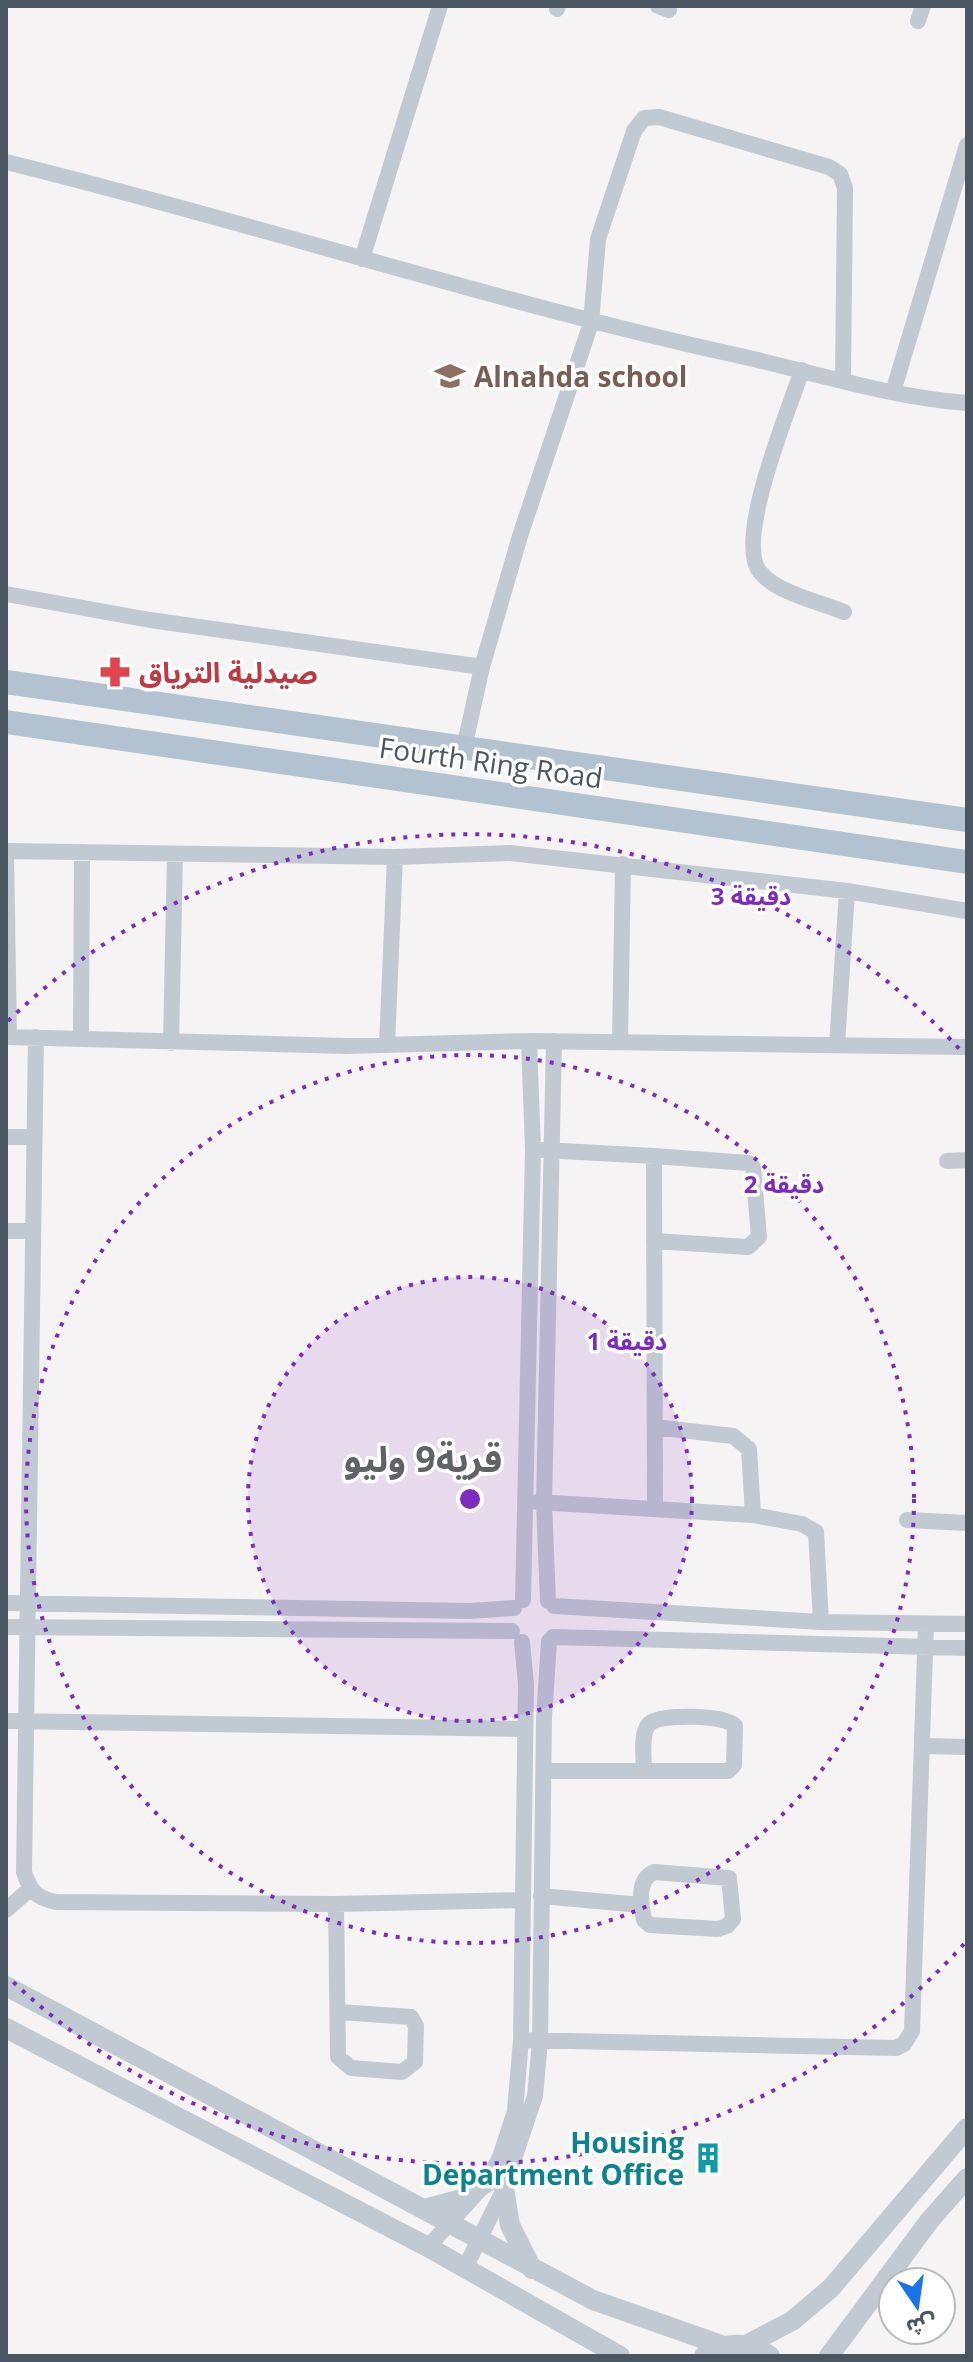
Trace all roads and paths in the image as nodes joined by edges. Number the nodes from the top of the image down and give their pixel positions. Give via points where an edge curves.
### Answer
1 (440, 6) edge
2 (967, 145) edge
3 (6, 162) edge
4 (362, 259) junction
5 (591, 323) junction
6 (802, 370) junction
7 (843, 379) junction
8 (893, 392) junction
9 (967, 403) edge
10 (6, 594) edge
11 (844, 612) dead end
12 (482, 667) junction
13 (6, 682) edge
14 (6, 722) edge
15 (464, 748) junction
16 (967, 820) edge
17 (6, 851) edge
18 (82, 852) junction
19 (175, 854) junction
20 (395, 857) junction
21 (967, 862) edge
22 (623, 864) junction
23 (847, 891) junction
24 (967, 911) edge
25 (8, 1037) edge
26 (36, 1037) junction
27 (81, 1039) junction
28 (529, 1041) junction
29 (554, 1041) junction
30 (620, 1042) junction
31 (171, 1043) junction
32 (387, 1045) junction
33 (837, 1045) junction
34 (967, 1047) edge
35 (6, 1137) edge
36 (34, 1137) junction
37 (533, 1150) junction
38 (553, 1151) junction
39 (654, 1156) junction
40 (967, 1160) edge
41 (947, 1161) dead end
42 (6, 1231) edge
43 (32, 1231) junction
44 (654, 1241) junction
45 (655, 1427) junction
46 (536, 1502) junction
47 (655, 1509) junction
48 (753, 1515) junction
49 (907, 1520) dead end
50 (967, 1523) edge
51 (6, 1603) edge
52 (27, 1604) junction
53 (518, 1604) junction
54 (551, 1604) junction
55 (821, 1622) junction
56 (926, 1624) junction
57 (967, 1624) edge
58 (6, 1627) edge
59 (27, 1628) junction
60 (517, 1636) junction
61 (551, 1639) junction
62 (926, 1648) junction
63 (967, 1648) edge
64 (6, 1721) edge
65 (24, 1721) junction
66 (524, 1729) junction
67 (922, 1746) junction
68 (967, 1747) edge
69 (644, 1769) junction
70 (544, 1771) junction
71 (30, 1889) junction
72 (541, 1896) junction
73 (523, 1900) junction
74 (336, 1904) junction
75 (641, 1905) junction
76 (6, 1910) edge
77 (15, 1990) edge
78 (339, 2012) junction
79 (6, 2028) edge
80 (521, 2040) junction
81 (540, 2041) junction
82 (967, 2128) edge
83 (967, 2178) edge
84 (495, 2186) junction
85 (424, 2209) junction
86 (450, 2224) junction
87 (478, 2241) junction
88 (428, 2247) junction
89 (465, 2268) junction
90 (532, 2269) junction
91 (746, 2345) junction
92 (724, 2346) junction
93 (620, 2356) edge
94 (704, 2356) edge
95 (770, 2356) edge
96 (829, 2356) edge

1 - 4 street
2 - 8 street
3 - 4 street
4 - 5 street
5 - 6 street
5 - 7 street via 604,219 634,131 644,118 659,117 840,174 845,188
5 - 12 street
6 - 7 street
6 - 11 street via 757,509 753,560 772,582
7 - 8 street
8 - 9 street
10 - 12 street
12 - 15 street
13 - 15 main road, Fourth Ring Road
14 - 21 main road, Fourth Ring Road
15 - 16 main road, Fourth Ring Road
17 - 18 street
17 - 25 street
18 - 19 street
18 - 27 street
19 - 20 street
19 - 31 street
20 - 22 street via 510,853
20 - 32 street
22 - 23 street
22 - 30 street
23 - 24 street
23 - 33 street
25 - 26 street
26 - 27 street
26 - 36 street
27 - 31 street
28 - 29 street
28 - 32 street
28 - 37 street
29 - 30 street
29 - 38 street
30 - 33 street
31 - 32 street
33 - 34 street
35 - 36 street
36 - 43 street
37 - 38 street
37 - 46 street
38 - 39 street
38 - 46 street
39 - 44 street
39 - 44 street via 748,1163 753,1167 759,1237 748,1247
40 - 41 street
42 - 43 street
43 - 52 street
44 - 45 street
45 - 47 street
45 - 48 street via 733,1436 743,1442 749,1449
46 - 47 street
46 - 53 street
46 - 54 street
47 - 48 street
48 - 55 street via 802,1524 816,1532
49 - 50 street
51 - 52 street
52 - 53 street
52 - 59 street
53 - 54 street via 536,1597
53 - 60 street via 510,1620
54 - 55 street
54 - 61 street via 559,1618
55 - 56 street
56 - 57 street
56 - 62 street
58 - 59 street
59 - 60 street
59 - 65 street
60 - 61 street via 541,1645
60 - 66 street via 526,1684
61 - 62 street
61 - 70 street
62 - 63 street
62 - 67 street
64 - 65 street
65 - 66 street
65 - 71 street via 24,1872
66 - 73 street
67 - 68 street
67 - 81 street via 912,2031 904,2044 896,2048
69 - 69 street via 728,1771 734,1765 735,1726 724,1718 651,1721 645,1731
69 - 70 street
70 - 72 street
71 - 74 street via 40,1899 56,1902
71 - 76 street
72 - 75 street
72 - 81 street
73 - 74 street
73 - 80 street
74 - 78 street
75 - 75 street via 650,1925 718,1929 733,1919 731,1882 724,1876 654,1872 642,1883
77 - 79 street
77 - 85 street
78 - 78 street via 342,2064 402,2072 415,2062 416,2026 411,2017
79 - 88 street
80 - 81 street
80 - 84 street via 513,2121
81 - 84 street via 529,2121
82 - 91 street via 831,2288 792,2321
83 - 96 street
84 - 85 street
84 - 86 street
84 - 87 street
84 - 90 street
85 - 86 street
86 - 87 street
86 - 88 street
87 - 89 street
87 - 90 street
88 - 89 street
89 - 93 street
90 - 92 street via 593,2300
91 - 92 street
91 - 95 street
92 - 94 street

